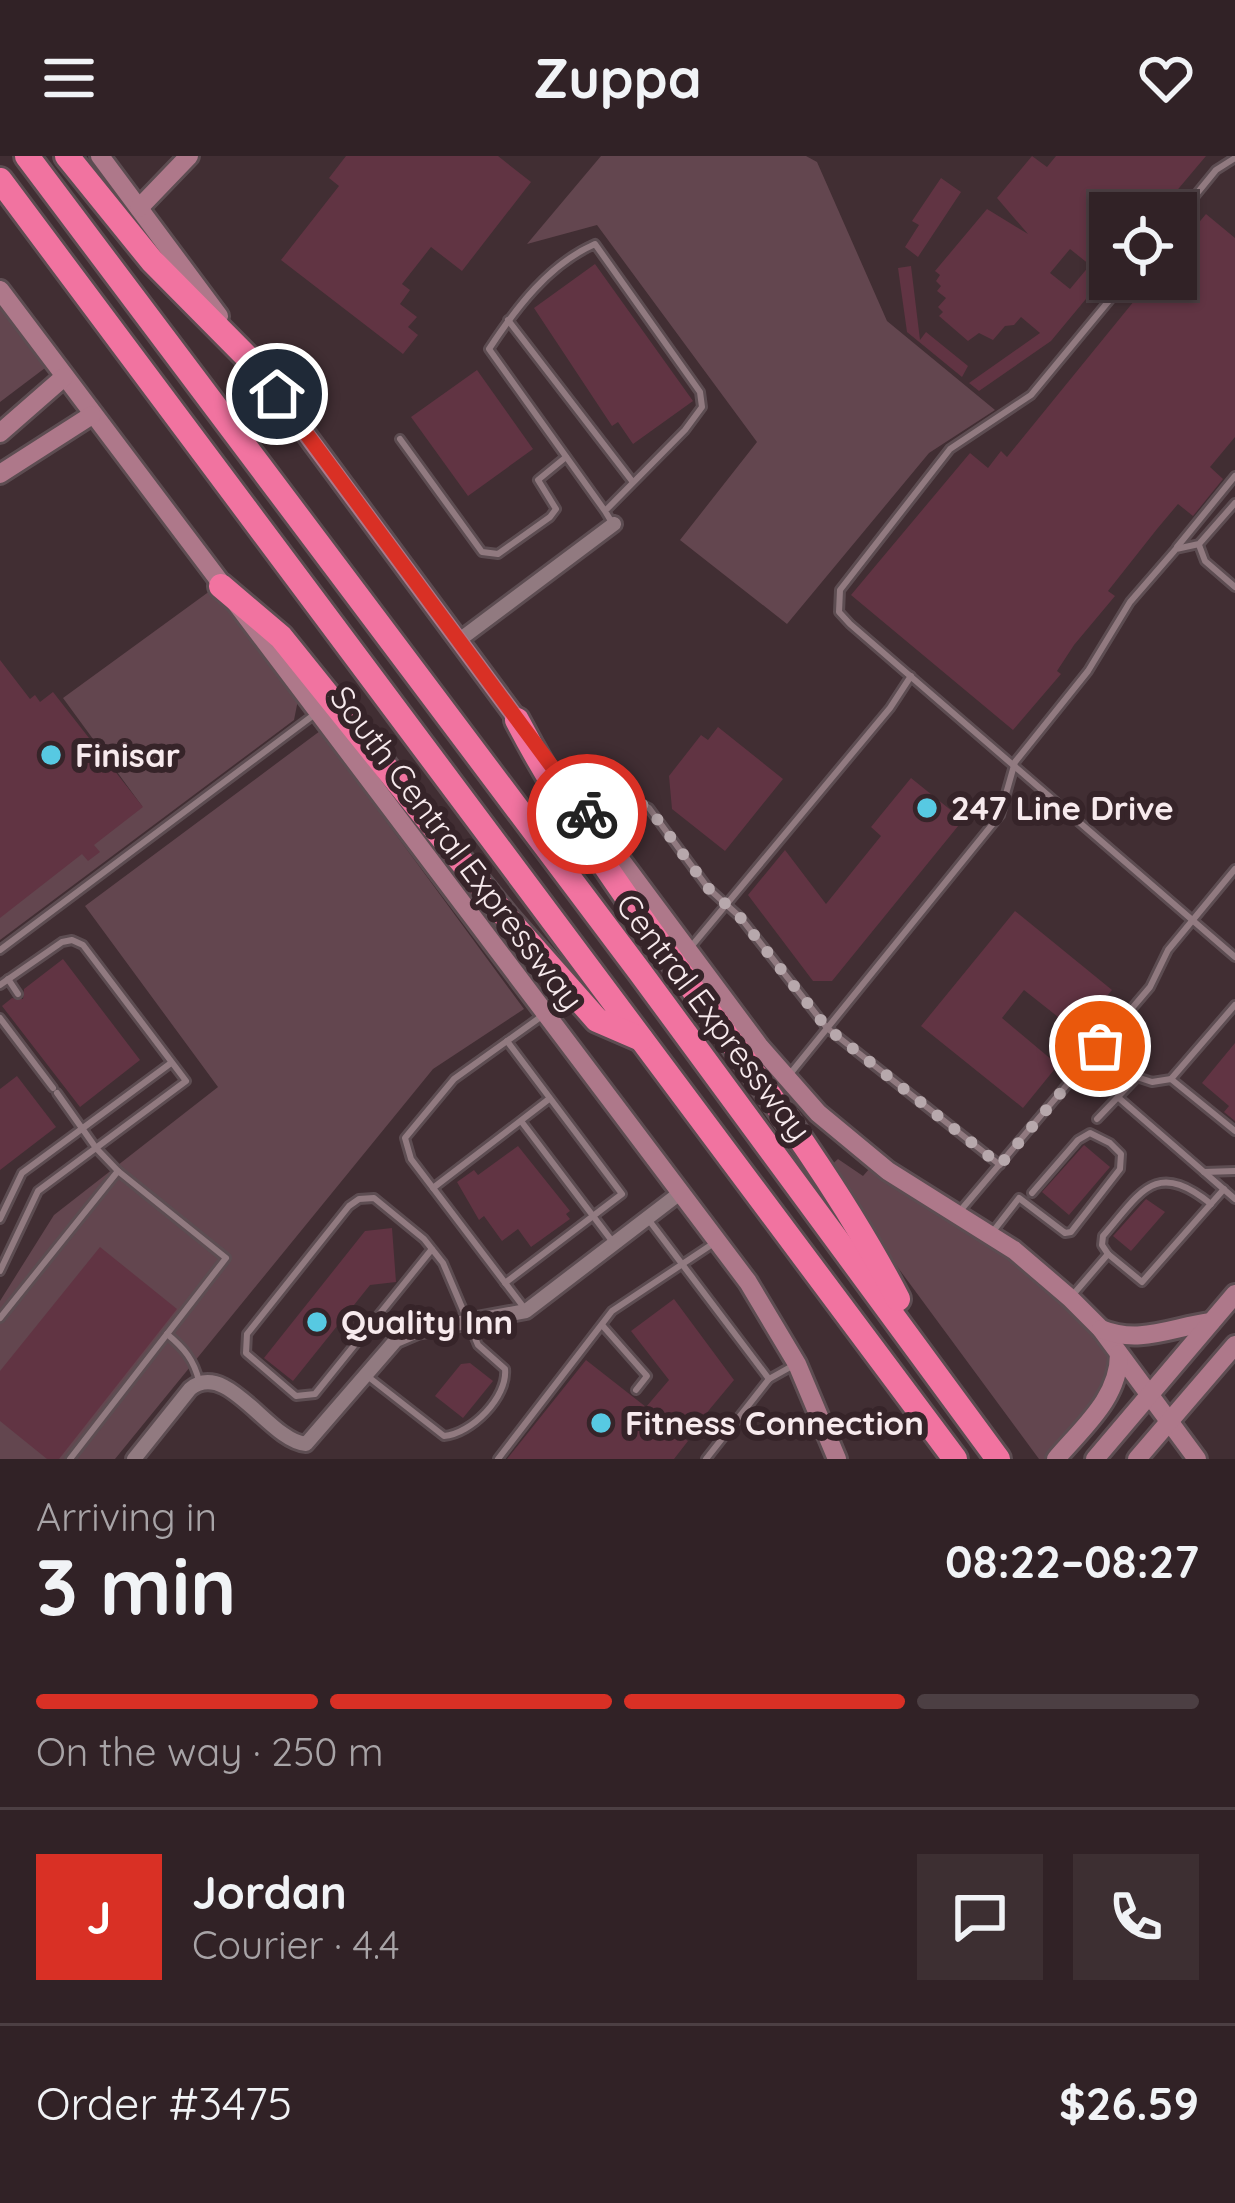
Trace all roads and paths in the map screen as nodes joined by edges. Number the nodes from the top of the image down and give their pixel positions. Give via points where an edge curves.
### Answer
1 (27, 156) edge
2 (67, 156) edge
3 (189, 156) edge
4 (107, 158) edge
5 (1235, 158) edge
6 (0, 181) edge
7 (1197, 193) edge
8 (139, 208) junction
9 (0, 290) edge
10 (1110, 300) edge
11 (508, 320) junction
12 (254, 364) junction
13 (64, 377) junction
14 (92, 415) junction
15 (3, 431) edge
16 (400, 439) dead end
17 (28, 456) junction
18 (566, 457) junction
19 (0, 474) edge
20 (1235, 476) edge
21 (632, 482) junction
22 (1235, 503) edge
23 (609, 517) junction
24 (1199, 544) junction
25 (1176, 549) junction
26 (221, 586) junction
27 (1235, 586) edge
28 (458, 641) junction
29 (911, 676) junction
30 (318, 712) junction
31 (517, 720) junction
32 (1015, 762) junction
33 (592, 820) junction
34 (1235, 868) edge
35 (725, 903) junction
36 (1192, 920) junction
37 (0, 950) edge
38 (689, 950) junction
39 (1235, 957) edge
40 (4, 982) edge
41 (18, 994) dead end
42 (1235, 1005) edge
43 (544, 1014) junction
44 (0, 1018) edge
45 (827, 1028) junction
46 (643, 1040) junction
47 (507, 1041) junction
48 (1100, 1046) junction
49 (171, 1063) junction
50 (1137, 1077) junction
51 (787, 1079) junction
52 (1172, 1079) junction
53 (550, 1098) junction
54 (1120, 1098) junction
55 (1096, 1119) dead end
56 (521, 1121) junction
57 (82, 1129) junction
58 (1235, 1131) edge
59 (96, 1148) junction
60 (1000, 1165) junction
61 (1235, 1171) edge
62 (118, 1172) junction
63 (1204, 1172) junction
64 (433, 1188) junction
65 (1224, 1189) junction
66 (680, 1193) junction
67 (1033, 1193) dead end
68 (1235, 1199) edge
69 (1210, 1204) junction
70 (958, 1214) junction
71 (592, 1216) junction
72 (647, 1218) junction
73 (0, 1219) edge
74 (991, 1234) junction
75 (717, 1241) junction
76 (614, 1244) junction
77 (432, 1249) junction
78 (1108, 1254) junction
79 (681, 1263) junction
80 (0, 1271) edge
81 (505, 1283) junction
82 (1235, 1294) edge
83 (1070, 1298) junction
84 (526, 1311) junction
85 (0, 1318) edge
86 (467, 1321) junction
87 (1211, 1322) junction
88 (602, 1325) junction
89 (1101, 1329) junction
90 (167, 1334) junction
91 (1235, 1346) edge
92 (1119, 1354) junction
93 (797, 1364) junction
94 (932, 1366) junction
95 (365, 1375) junction
96 (769, 1378) junction
97 (200, 1381) junction
98 (636, 1390) dead end
99 (1151, 1394) junction
100 (1171, 1421) junction
101 (70, 1459) edge
102 (134, 1459) edge
103 (498, 1459) edge
104 (706, 1459) edge
105 (837, 1459) edge
106 (956, 1459) edge
107 (998, 1459) edge
108 (1056, 1459) edge
109 (1095, 1459) edge
110 (1137, 1459) edge
111 (1197, 1459) edge

1 - 94 highway, Central Expressway
2 - 12 highway via 152,261
3 - 8 main road
4 - 8 main road
5 - 7 lane
6 - 46 highway
8 - 12 main road
9 - 13 main road, South Central Expressway
10 - 29 lane via 1031,395 950,449 840,590 839,612
11 - 18 lane via 490,349
11 - 21 lane
11 - 21 lane via 551,272 596,244 700,392 702,407 685,430
12 - 28 main road
13 - 14 main road, South Central Expressway
13 - 15 main road
14 - 17 main road
14 - 26 main road, South Central Expressway
15 - 17 main road
16 - 18 lane via 490,555 550,518 554,501 538,480
17 - 19 main road
18 - 23 lane
20 - 25 lane
21 - 23 lane
22 - 24 lane
23 - 28 street
24 - 25 lane
24 - 27 lane via 1205,561
25 - 32 lane
26 - 30 main road, South Central Expressway
26 - 46 highway via 292,650 598,1020
28 - 31 main road
29 - 32 lane
29 - 35 lane
30 - 37 lane
30 - 43 main road, South Central Expressway
31 - 33 main road
31 - 94 highway via 557,796 875,1255
32 - 36 lane
32 - 45 lane via 1000,815
33 - 35 lane via 623,801 640,802
33 - 38 main road
34 - 36 lane
35 - 38 lane
35 - 45 lane
36 - 39 lane
36 - 48 lane
38 - 51 main road
40 - 41 lane
40 - 49 lane via 62,942 83,945
42 - 52 lane
43 - 47 lane
43 - 66 main road, South Central Expressway
44 - 57 lane
45 - 51 lane
45 - 60 lane
46 - 106 highway
47 - 53 lane
47 - 64 lane via 454,1079 405,1138
48 - 50 lane
48 - 60 lane
49 - 57 lane
49 - 59 lane via 186,1082
50 - 52 lane
50 - 54 lane
51 - 70 main road via 862,1150
52 - 58 lane
53 - 56 lane
53 - 71 lane via 622,1193
54 - 55 lane
54 - 63 lane
56 - 64 lane
56 - 71 lane
57 - 59 lane
57 - 73 lane via 22,1173
59 - 62 lane
59 - 80 lane via 38,1191
60 - 70 lane
61 - 63 lane
62 - 85 lane
62 - 90 lane via 226,1258
63 - 65 lane
64 - 81 lane
65 - 68 lane
65 - 69 lane
66 - 72 street
66 - 75 main road, South Central Expressway
67 - 74 lane via 1090,1133 1120,1154 1120,1168 1071,1232 1019,1198
69 - 78 lane via 1142,1282
69 - 78 lane via 1176,1181 1149,1186 1103,1236
70 - 74 main road
71 - 76 lane
71 - 81 lane
72 - 76 street
72 - 79 lane
74 - 83 main road
75 - 79 lane
75 - 93 main road, South Central Expressway
76 - 84 street
77 - 77 lane via 374,1198 359,1199 248,1334 250,1360 296,1396 315,1394
77 - 86 lane
78 - 83 lane
79 - 88 lane
79 - 96 lane
81 - 84 lane
82 - 87 main road
83 - 89 main road
84 - 86 street
86 - 95 street via 396,1340
86 - 95 lane via 507,1376 470,1429 444,1436
87 - 89 main road via 1150,1336
87 - 99 main road
88 - 98 lane via 647,1376
88 - 103 lane
89 - 92 main road
90 - 97 lane
90 - 101 lane
91 - 100 main road
92 - 99 main road
92 - 108 main road via 1107,1399
93 - 96 lane
93 - 105 main road, South Central Expressway
94 - 107 highway, Central Expressway
95 - 97 street via 306,1444 287,1438 222,1385
96 - 104 lane
97 - 102 street
99 - 100 main road
99 - 109 main road
100 - 110 main road
100 - 111 main road

